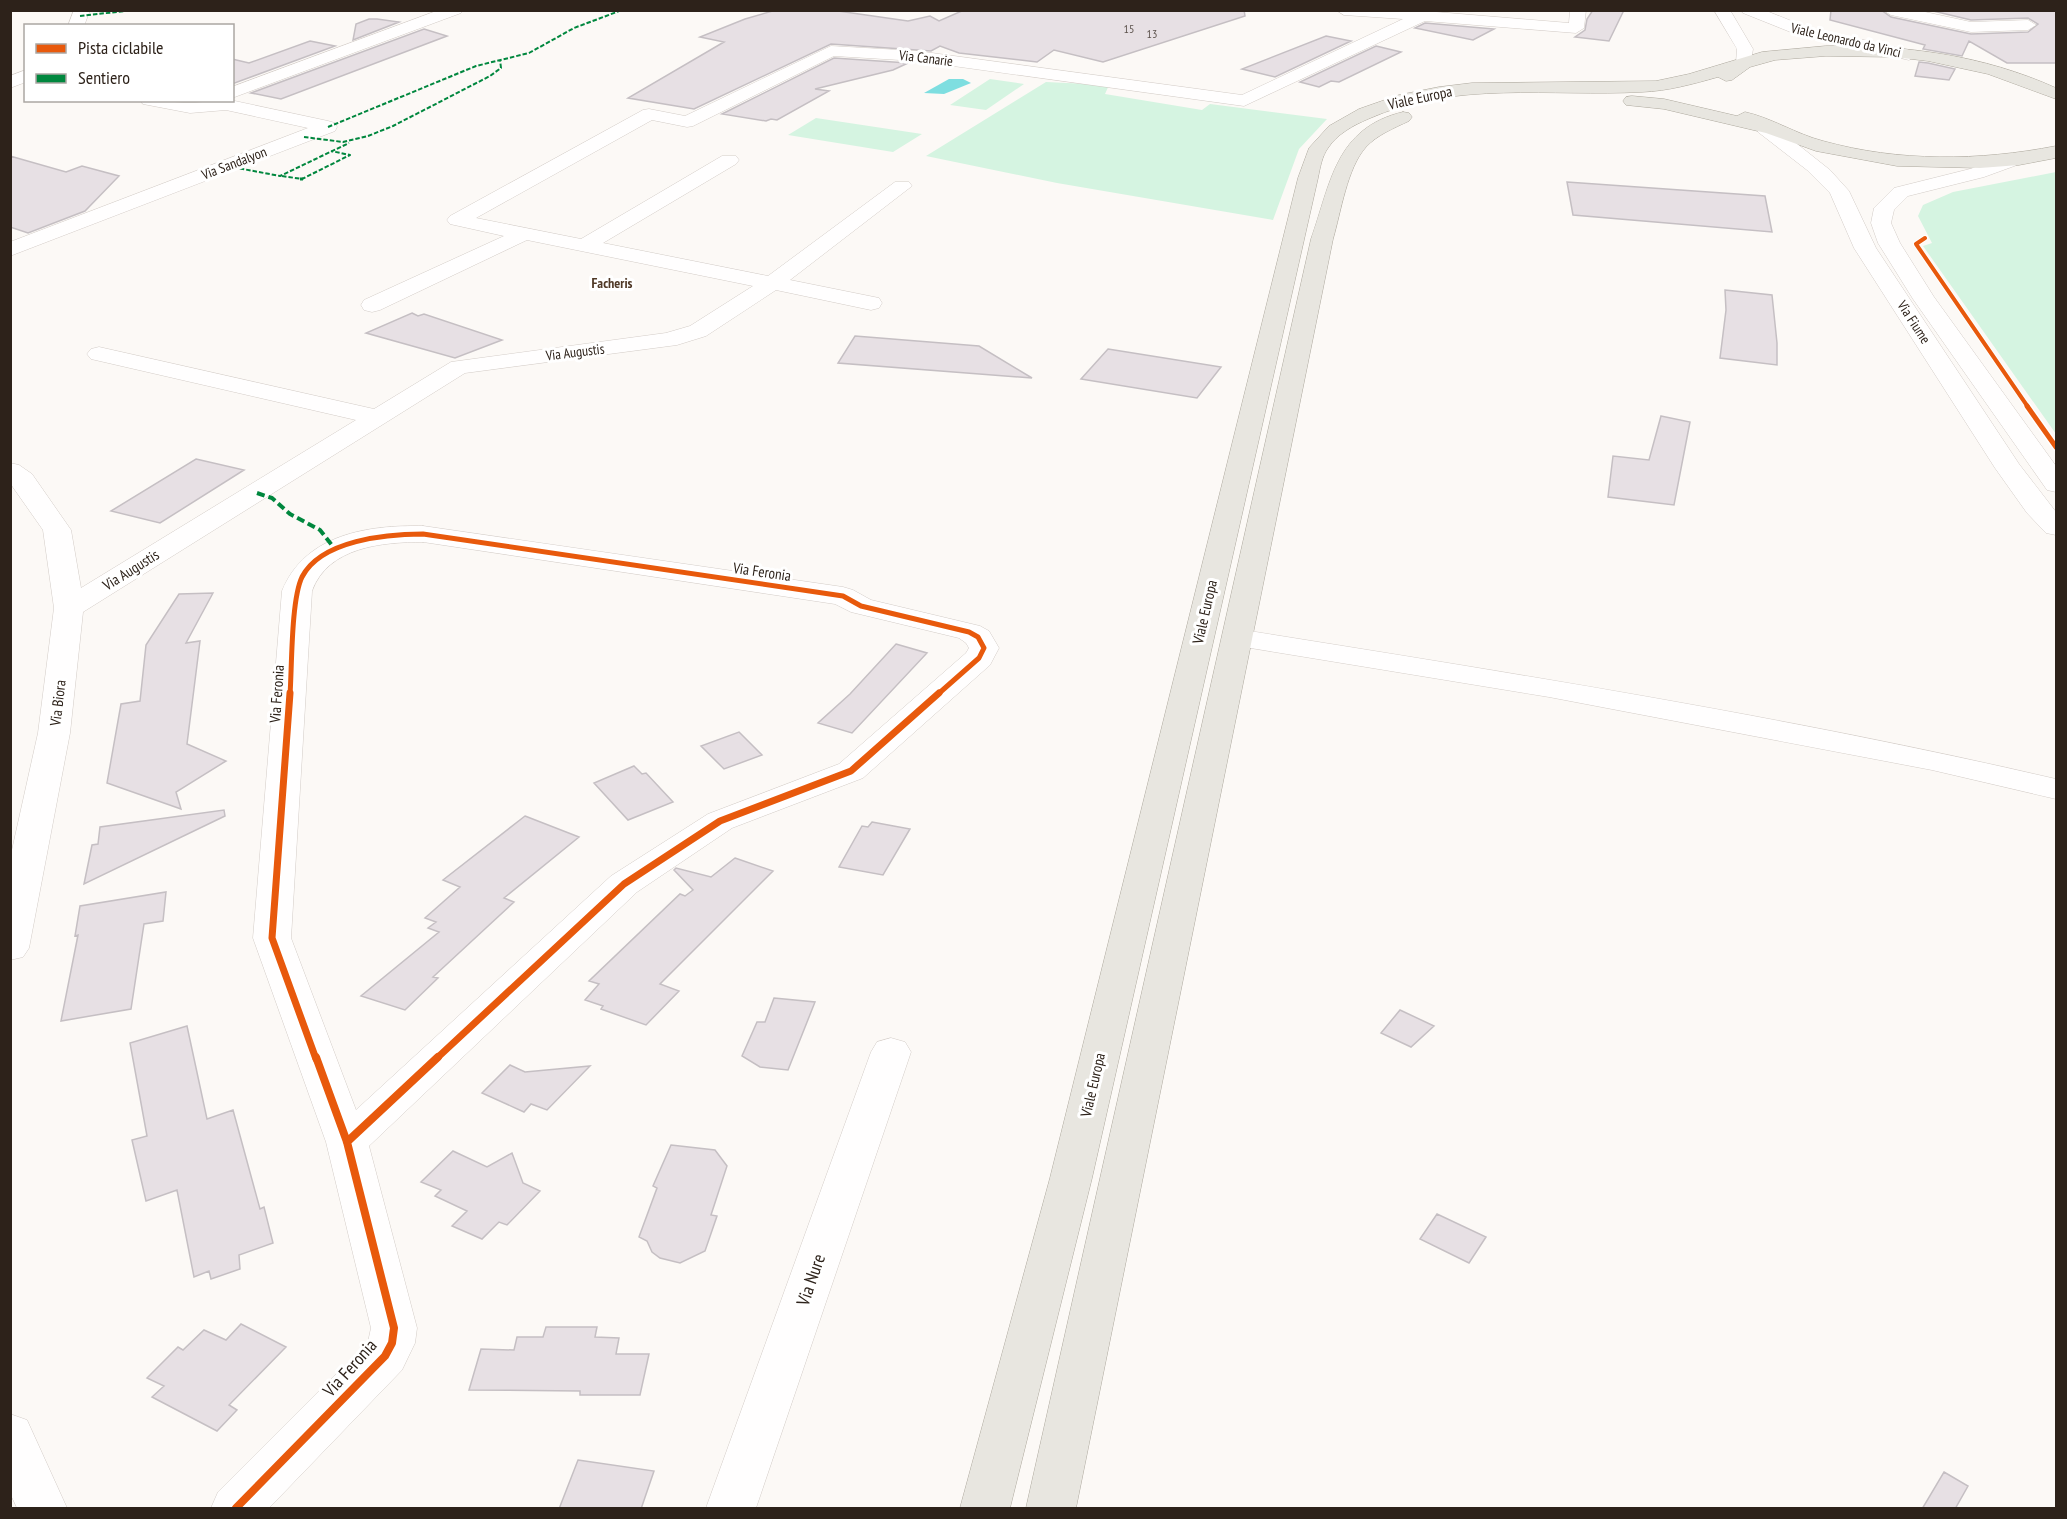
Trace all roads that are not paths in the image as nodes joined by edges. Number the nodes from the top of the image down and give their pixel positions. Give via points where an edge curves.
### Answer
1 (454, 10) edge
2 (1344, 10) edge
3 (1578, 10) edge
4 (1722, 10) edge
5 (1749, 10) edge
6 (1891, 10) edge
7 (1419, 18) junction
8 (2028, 25) dead end
9 (1909, 55) junction
10 (1744, 63) junction
11 (2034, 83) junction
12 (2056, 89) edge
13 (234, 92) edge
14 (2056, 94) edge
15 (160, 102) edge
16 (206, 102) edge
17 (190, 108) junction
18 (1765, 128) junction
19 (2056, 152) edge
20 (729, 160) dead end
21 (2010, 160) junction
22 (902, 186) dead end
23 (526, 233) junction
24 (585, 245) junction
25 (10, 250) edge
26 (772, 283) junction
27 (871, 303) dead end
28 (372, 306) dead end
29 (99, 354) dead end
30 (376, 417) junction
31 (10, 471) edge
32 (2056, 484) edge
33 (2056, 527) edge
34 (69, 608) junction
35 (1237, 638) junction
36 (2056, 789) edge
37 (10, 948) edge
38 (891, 1052) dead end
39 (347, 1142) junction
40 (10, 1435) edge
41 (42, 1509) edge
42 (236, 1509) edge
43 (731, 1509) edge
44 (985, 1509) edge
45 (1052, 1509) edge

1 - 13 street
2 - 7 street
3 - 7 street via 1576,28
4 - 10 street via 1745,49
5 - 9 street, Viale Leonardo da Vinci via 1804,32
6 - 8 street via 1971,27
7 - 23 street, Via Canarie via 1244,101 917,56 831,51 687,122 650,114 457,220
9 - 10 main road, Viale Europa via 1815,51
9 - 11 main road, Viale Europa via 1997,71
10 - 18 main road via 1726,76 1722,97 1732,110
10 - 44 main road, Viale Europa via 1662,85 1493,87 1395,101 1353,118 1317,150 1071,1178
11 - 12 street
11 - 14 main road, Viale Europa
15 - 17 street, Via Sandalyon
16 - 17 street
17 - 25 street, Via Sandalyon via 226,105 328,128
18 - 21 main road via 1818,145 1891,159
18 - 33 street, Via Fiume via 1836,187 1865,248 2008,468
18 - 35 main road, Viale Europa via 1664,104 1598,97 1520,96 1452,104 1406,116 1368,135 1357,145 1341,176 1322,239
19 - 21 main road
20 - 24 street
21 - 32 street, Via Fiume via 1977,173 1901,192 1884,207 1881,224 1924,299
22 - 26 street, Via Augustis
23 - 24 street
23 - 28 street
24 - 26 street
26 - 27 street
26 - 30 street, Via Augustis via 699,331 669,340 459,367
29 - 30 street
30 - 34 street, Via Augustis
31 - 34 street, Via Biora via 23,480 57,530
34 - 37 street, Via Biora via 54,733
35 - 36 street via 1550,688 1932,760
35 - 45 main road, Viale Europa
38 - 43 street, Via Nure
39 - 39 street, Via Feronia via 272,938 297,591 301,576 313,563 335,549 362,540 423,534 843,596 861,606 969,632 983,642 979,658 851,771 720,821 624,884
39 - 42 street, Via Feronia via 394,1328 392,1343 374,1367
40 - 41 street

